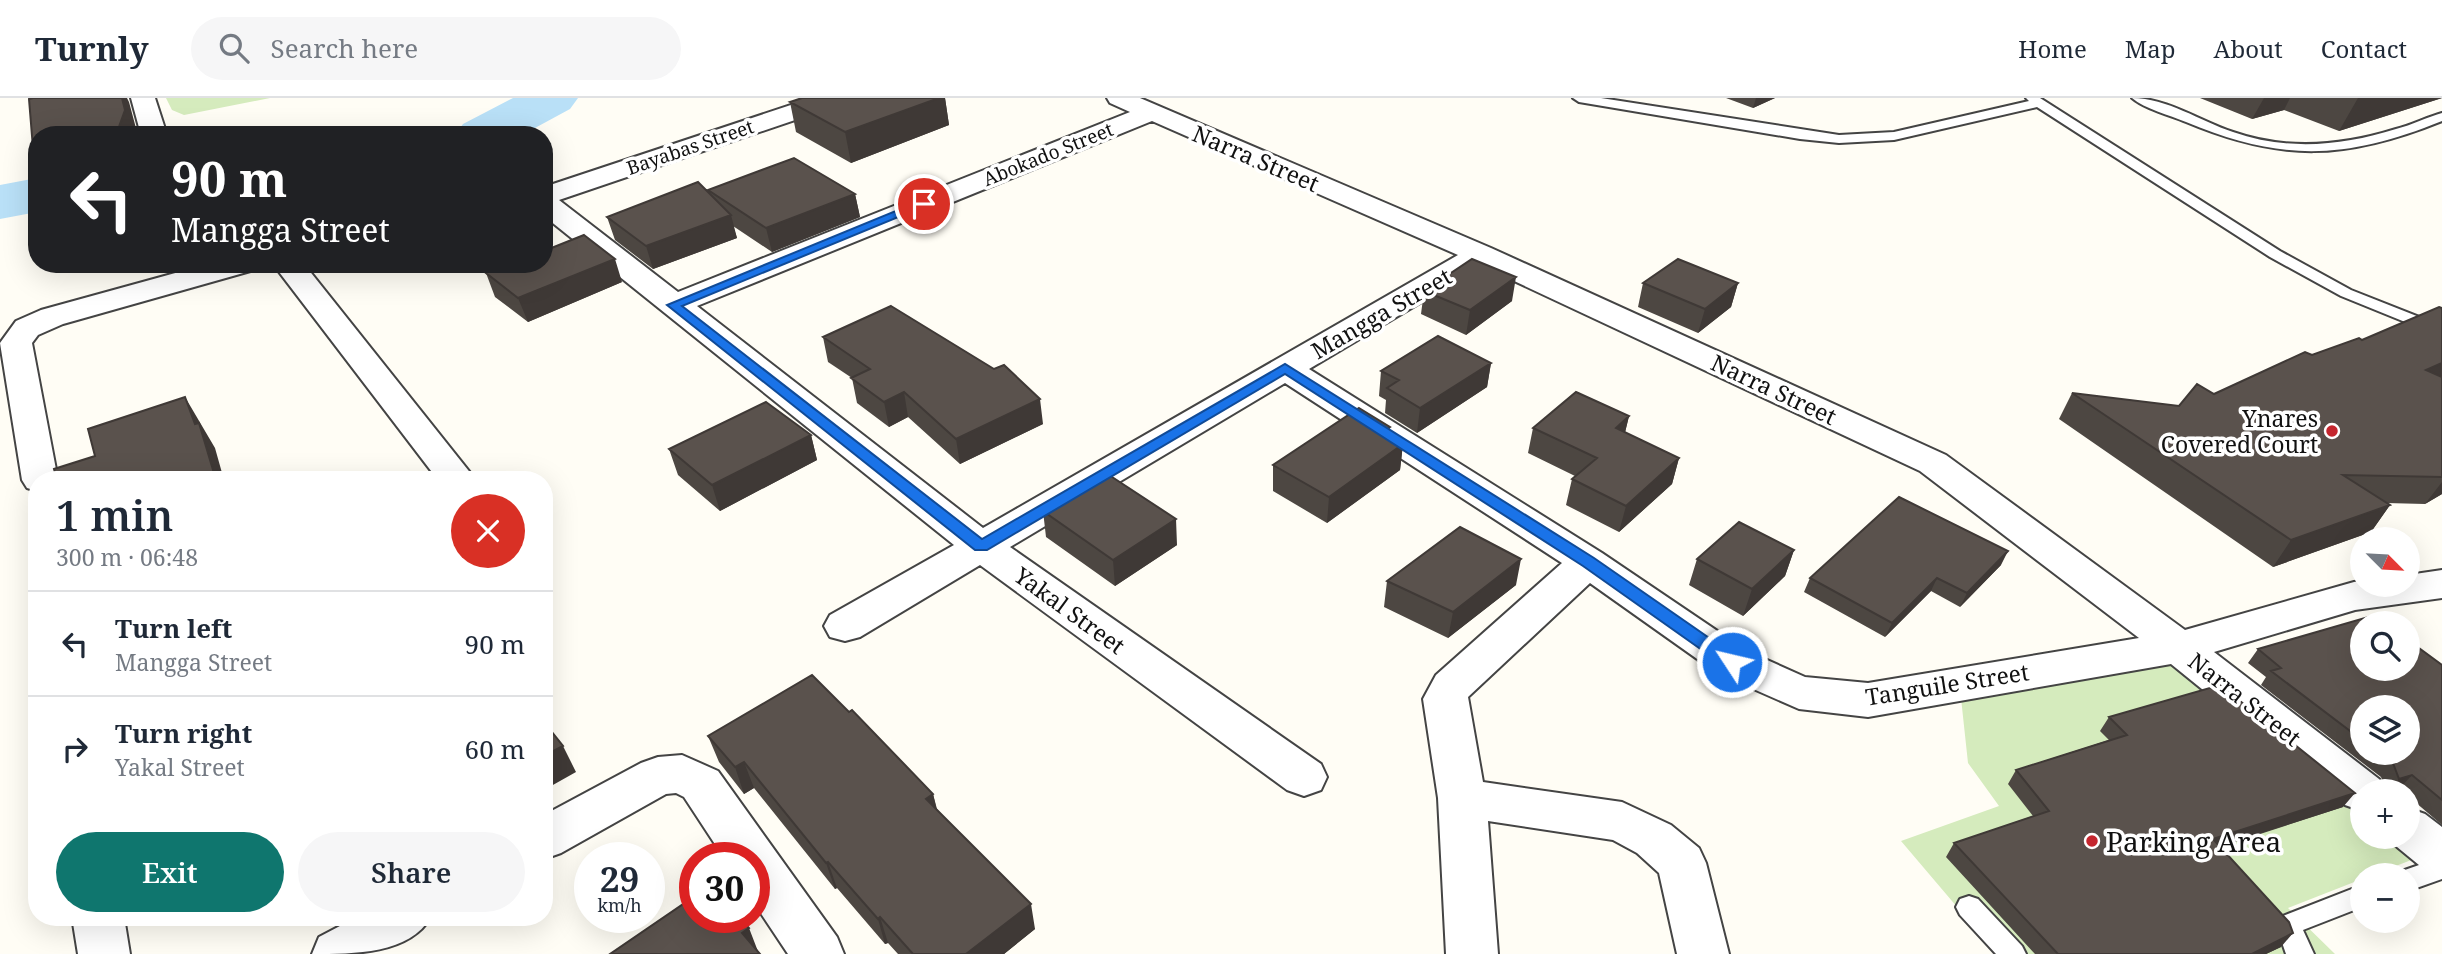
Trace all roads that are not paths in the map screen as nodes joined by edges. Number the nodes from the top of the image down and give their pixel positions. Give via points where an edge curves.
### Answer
1 (143, 98) edge
2 (836, 98) edge
3 (1119, 98) edge
4 (1579, 98) edge
5 (2138, 98) edge
6 (2035, 101) edge
7 (1150, 113) junction
8 (2442, 117) edge
9 (151, 126) edge
10 (553, 193) edge
11 (553, 209) edge
12 (1482, 254) junction
13 (211, 273) edge
14 (295, 273) edge
15 (673, 305) junction
16 (2442, 332) edge
17 (1285, 368) junction
18 (38, 471) edge
19 (451, 471) edge
20 (981, 546) junction
21 (1588, 562) junction
22 (2442, 584) edge
23 (845, 626) dead end
24 (2179, 647) junction
25 (1304, 777) dead end
26 (2350, 782) edge
27 (1462, 798) junction
28 (553, 834) edge
29 (2420, 838) edge
30 (741, 842) edge
31 (2442, 855) edge
32 (2442, 868) edge
33 (2420, 876) edge
34 (770, 884) edge
35 (2350, 900) edge
36 (1969, 907) dead end
37 (99, 926) edge
38 (389, 926) edge
39 (342, 953) edge
40 (104, 954) edge
41 (818, 954) edge
42 (1472, 954) edge
43 (1703, 954) edge
44 (2013, 954) edge
45 (2301, 954) edge

1 - 9 street
2 - 10 street, Bayabas Street
3 - 7 street, Narra Street
4 - 6 lane via 1839,139 1894,136
5 - 8 lane via 2246,140 2286,148 2337,147 2410,131
6 - 16 lane via 2275,254 2346,293
7 - 12 street, Narra Street
7 - 15 street, Abokado Street
11 - 15 street, Yakal Street
12 - 17 street, Mangga Street
12 - 24 street, Narra Street via 1933,464
13 - 18 street via 27,328 16,342
14 - 19 street
15 - 20 street, Yakal Street
17 - 20 street, Mangga Street
17 - 21 street, Tanguile Street
20 - 23 street, Mangga Street
20 - 25 street, Yakal Street
21 - 24 street, Tanguile Street via 1732,662 1799,693 1868,700
21 - 27 street via 1451,687 1446,699
22 - 24 street, Tanguile Street via 2354,596
24 - 26 street, Narra Street
27 - 42 street
27 - 43 street via 1622,822 1654,839 1681,863
28 - 30 street via 658,776 682,775 701,784
29 - 31 street
32 - 33 lane
34 - 41 street
35 - 45 lane via 2289,925
36 - 44 lane
37 - 40 street
38 - 39 street

